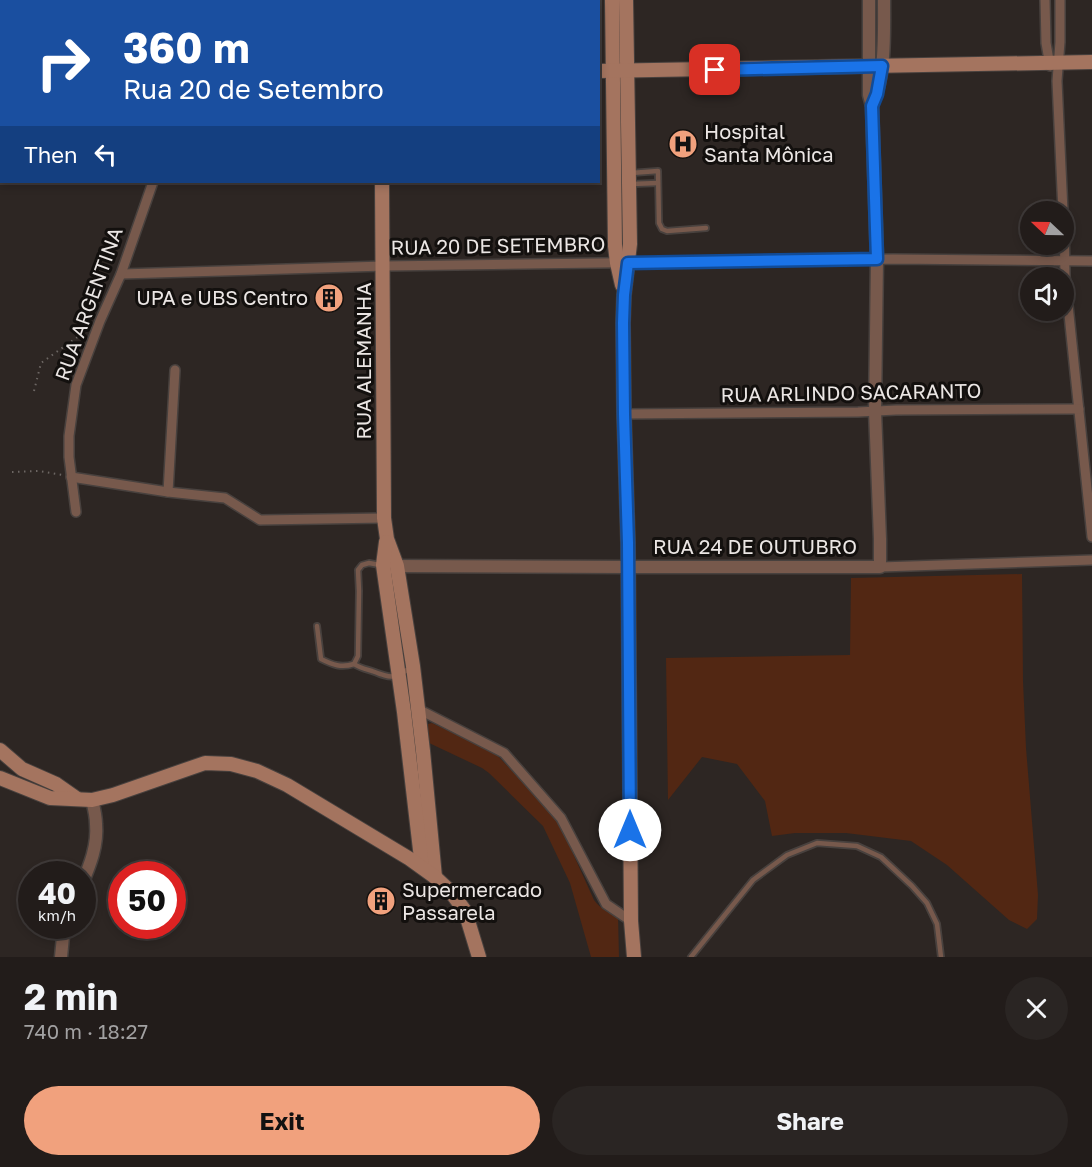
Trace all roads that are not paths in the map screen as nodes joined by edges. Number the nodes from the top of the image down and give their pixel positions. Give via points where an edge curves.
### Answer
1 (612, 0) edge
2 (626, 0) edge
3 (869, 0) edge
4 (884, 0) edge
5 (1045, 0) edge
6 (1060, 0) edge
7 (1092, 62) edge
8 (1054, 63) junction
9 (875, 67) junction
10 (600, 71) edge
11 (620, 71) junction
12 (628, 179) junction
13 (153, 183) edge
14 (382, 183) edge
15 (658, 183) junction
16 (1063, 201) edge
17 (706, 228) dead end
18 (1065, 255) edge
19 (877, 259) junction
20 (1065, 261) junction
21 (1092, 261) edge
22 (623, 263) junction
23 (384, 266) junction
24 (120, 274) junction
25 (175, 370) dead end
26 (1079, 409) junction
27 (875, 411) junction
28 (624, 414) junction
29 (70, 477) junction
30 (168, 492) junction
31 (76, 512) dead end
32 (384, 518) junction
33 (1092, 537) edge
34 (1092, 560) edge
35 (390, 566) junction
36 (628, 567) junction
37 (880, 567) junction
38 (317, 626) dead end
39 (354, 664) junction
40 (412, 666) junction
41 (398, 676) junction
42 (418, 709) junction
43 (4, 753) edge
44 (0, 778) edge
45 (76, 798) junction
46 (92, 800) junction
47 (91, 861) edge
48 (429, 872) junction
49 (631, 921) junction
50 (63, 939) edge
51 (61, 957) edge
52 (479, 957) edge
53 (634, 957) edge
54 (691, 957) edge
55 (941, 957) edge

1 - 11 main road
2 - 11 main road
3 - 9 street
4 - 9 street via 884,42
5 - 8 street via 1046,43
6 - 8 street via 1060,42
7 - 8 main road
8 - 9 main road
8 - 16 street
9 - 11 main road
9 - 19 street via 869,95
10 - 11 main road
11 - 12 main road
11 - 22 main road via 615,246
12 - 15 lane
12 - 15 lane via 658,171
12 - 22 main road
13 - 24 street, RUA ARGENTINA
14 - 23 main road, RUA ALEMANHA
15 - 17 lane via 662,229
18 - 20 street
19 - 20 street, RUA 20 DE SETEMBRO
19 - 22 street, RUA 20 DE SETEMBRO
19 - 27 street
20 - 21 street, RUA 20 DE SETEMBRO
20 - 26 street
22 - 23 street, RUA 20 DE SETEMBRO
22 - 28 main road
23 - 24 street, RUA 20 DE SETEMBRO
23 - 32 main road, RUA ALEMANHA
24 - 29 street, RUA ARGENTINA via 76,385 69,436
25 - 30 street
26 - 27 street, RUA ARLINDO SACARANTO
26 - 33 street
27 - 28 street, RUA ARLINDO SACARANTO
27 - 37 street
28 - 36 main road
29 - 30 street
29 - 31 street, RUA ARGENTINA
30 - 32 street via 225,498 260,520
32 - 35 main road, RUA ALEMANHA
34 - 37 street, RUA 24 DE OUTUBRO
35 - 36 street, RUA 24 DE OUTUBRO
35 - 39 lane via 369,563 358,570 358,656
35 - 40 main road, RUA ALEMANHA
35 - 41 main road, RUA ALEMANHA
36 - 37 street, RUA 24 DE OUTUBRO
36 - 49 main road
38 - 39 lane via 321,658 345,667
39 - 41 lane via 389,678
40 - 41 lane
40 - 42 main road, RUA ALEMANHA
41 - 48 main road, RUA ALEMANHA
42 - 48 main road, RUA ALEMANHA
42 - 49 street via 504,753 561,818 606,904
43 - 44 main road via 9,769
43 - 45 main road via 22,769
44 - 45 main road via 50,798
45 - 46 main road
46 - 47 street via 97,837
46 - 48 main road via 205,763 231,764 288,785
48 - 52 main road via 465,911
49 - 53 main road
50 - 51 street
54 - 55 lane via 753,880 787,855 817,843 857,846 881,857 927,903 937,924

